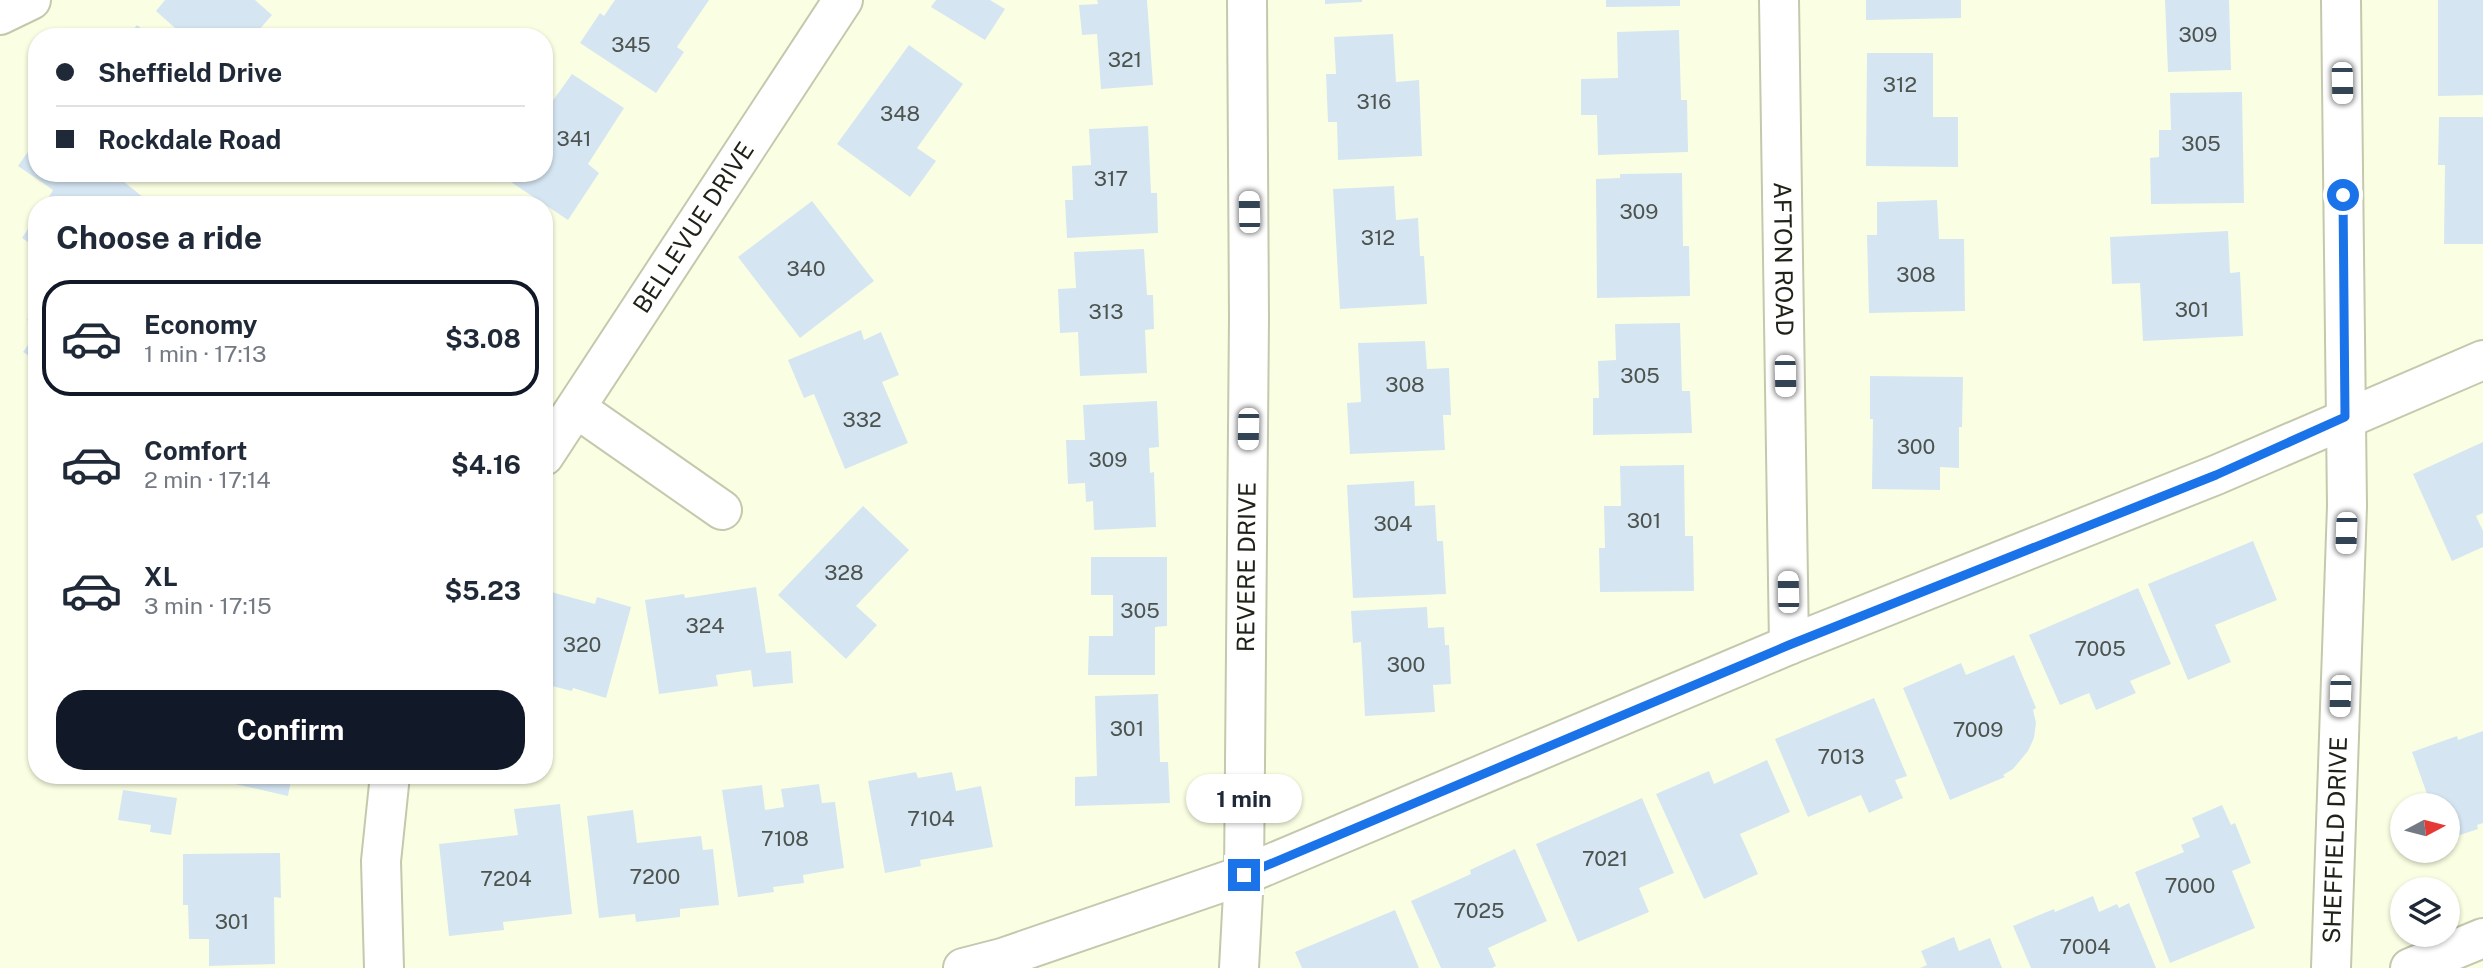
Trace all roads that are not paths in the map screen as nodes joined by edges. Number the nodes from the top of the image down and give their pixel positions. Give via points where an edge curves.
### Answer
1 (31, 0) edge
2 (843, 0) edge
3 (1247, 0) edge
4 (1779, 0) edge
5 (2341, 0) edge
6 (0, 15) edge
7 (2483, 360) edge
8 (576, 408) junction
9 (2345, 417) junction
10 (553, 442) edge
11 (722, 510) dead end
12 (1789, 645) junction
13 (389, 784) edge
14 (1244, 875) junction
15 (2483, 937) edge
16 (384, 968) edge
17 (963, 968) edge
18 (1239, 968) edge
19 (2331, 968) edge
20 (2410, 968) edge

1 - 6 street
2 - 8 street, BELLEVUE DRIVE
3 - 14 street, REVERE DRIVE
4 - 12 street, AFTON ROAD
5 - 9 street, SHEFFIELD DRIVE
7 - 9 street
8 - 10 street, BELLEVUE DRIVE
8 - 11 street
9 - 12 street via 2216,475
9 - 19 street, SHEFFIELD DRIVE via 2346,520
12 - 14 street
13 - 16 street via 381,861
14 - 17 street
14 - 18 street, REVERE DRIVE
15 - 20 street

